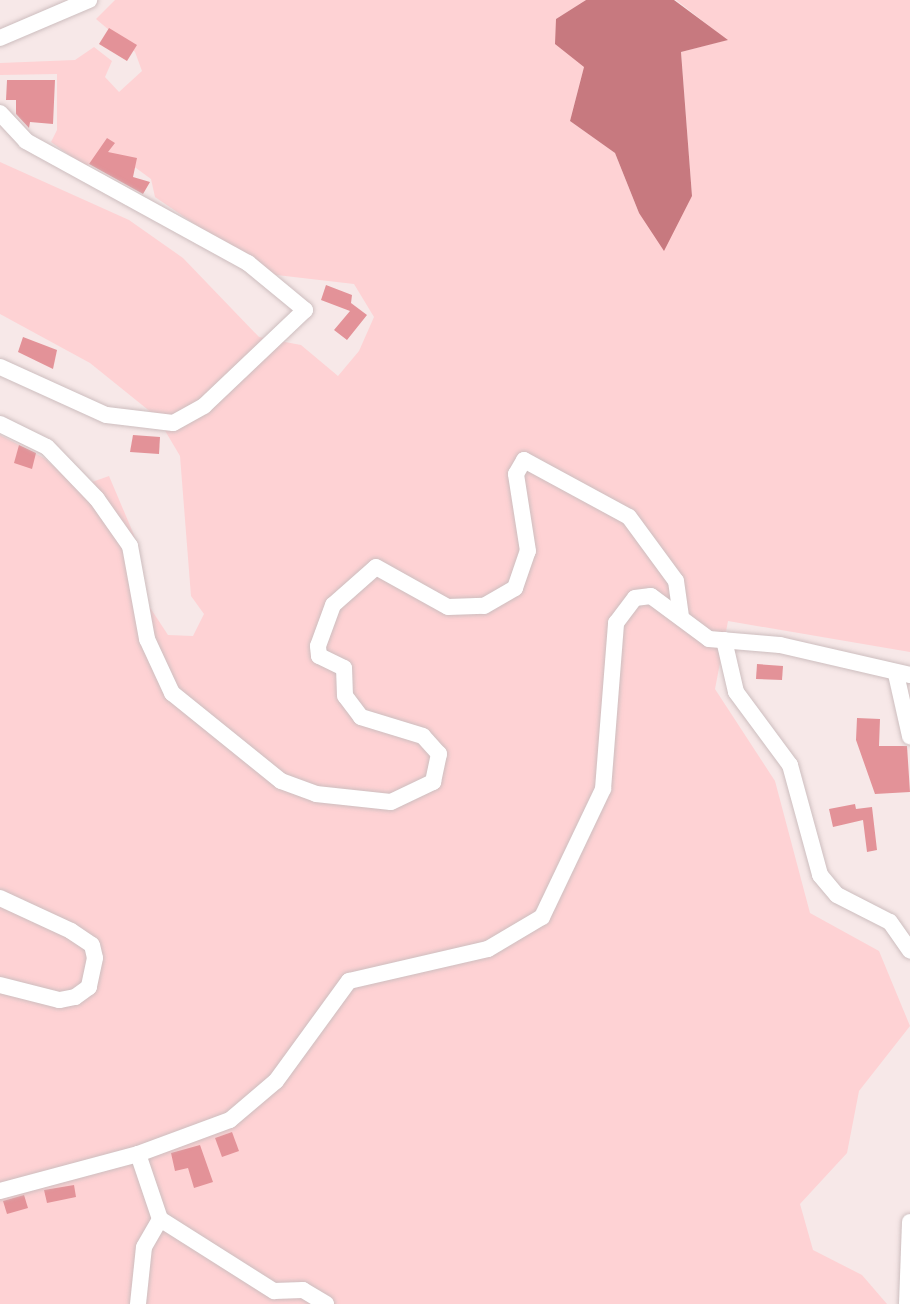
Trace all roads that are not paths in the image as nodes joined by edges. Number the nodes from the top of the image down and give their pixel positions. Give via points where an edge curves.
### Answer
1 (89, 0) edge
2 (0, 38) edge
3 (0, 113) edge
4 (0, 368) edge
5 (0, 424) edge
6 (681, 618) junction
7 (724, 640) junction
8 (903, 674) edge
9 (910, 736) edge
10 (0, 898) edge
11 (910, 951) edge
12 (0, 985) edge
13 (138, 1154) junction
14 (0, 1191) edge
15 (160, 1219) junction
16 (910, 1222) edge
17 (138, 1304) edge
18 (326, 1304) edge
19 (907, 1304) edge

1 - 2 street
3 - 4 street via 26,141 248,263 305,310 204,406 173,423 106,415
5 - 6 street via 47,447 97,499 130,546 138,608 172,692 281,781 316,794 391,802 433,782 439,754 423,736 361,716 345,696 344,668 318,656 318,646 333,605 376,567 448,607 484,606 515,588 528,551 516,474 524,460 629,517 676,580
6 - 7 street via 709,639
6 - 13 street via 651,596 622,610 603,789 542,917 488,949 349,981 254,1103 202,1133
7 - 8 street via 780,645
7 - 11 street via 736,692 790,765 820,875 837,895 890,922
8 - 9 street
10 - 12 street via 71,931 92,946 95,958 89,987 75,997 59,1000
13 - 14 street
13 - 15 street
15 - 17 street via 144,1247
15 - 18 street via 274,1291 303,1290
16 - 19 street

